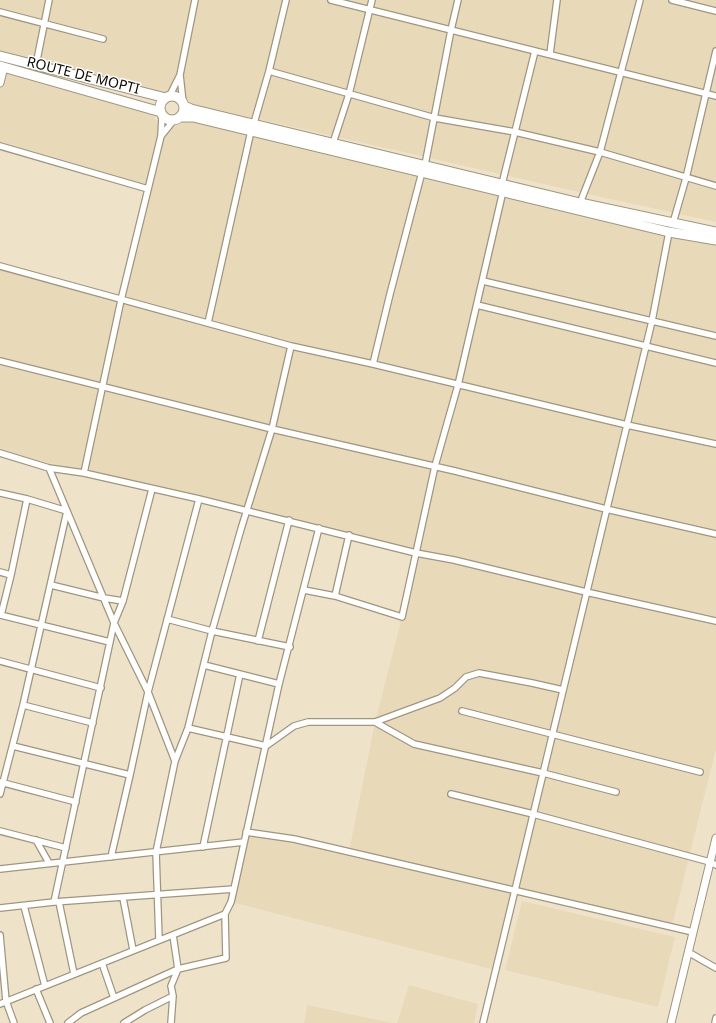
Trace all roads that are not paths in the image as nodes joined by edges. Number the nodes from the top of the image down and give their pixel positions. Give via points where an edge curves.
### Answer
1 (49, 0) edge
2 (195, 0) edge
3 (286, 0) edge
4 (331, 0) edge
5 (372, 0) edge
6 (458, 0) edge
7 (557, 0) edge
8 (640, 0) edge
9 (672, 0) edge
10 (369, 9) junction
11 (716, 11) edge
12 (0, 12) edge
13 (44, 24) junction
14 (451, 30) junction
15 (104, 39) dead end
16 (535, 51) junction
17 (716, 51) edge
18 (550, 54) junction
19 (0, 56) edge
20 (36, 65) junction
21 (2, 67) edge
22 (269, 70) junction
23 (620, 72) junction
24 (180, 75) junction
25 (0, 82) edge
26 (706, 93) junction
27 (349, 94) junction
28 (716, 96) edge
29 (167, 97) junction
30 (184, 104) junction
31 (162, 114) junction
32 (177, 118) junction
33 (435, 118) junction
34 (252, 127) junction
35 (515, 132) junction
36 (161, 136) junction
37 (333, 143) junction
38 (0, 146) edge
39 (600, 152) junction
40 (424, 168) junction
41 (686, 178) junction
42 (716, 186) edge
43 (502, 188) junction
44 (148, 189) junction
45 (580, 203) junction
46 (672, 223) junction
47 (669, 232) junction
48 (716, 232) edge
49 (716, 240) edge
50 (0, 266) edge
51 (483, 281) junction
52 (121, 300) junction
53 (477, 305) junction
54 (652, 321) junction
55 (208, 323) junction
56 (716, 336) edge
57 (291, 346) junction
58 (646, 346) junction
59 (0, 361) edge
60 (716, 363) edge
61 (373, 364) junction
62 (458, 385) junction
63 (102, 386) junction
64 (627, 425) junction
65 (272, 429) junction
66 (716, 444) edge
67 (0, 453) edge
68 (436, 466) junction
69 (49, 468) junction
70 (84, 473) junction
71 (152, 489) junction
72 (0, 493) edge
73 (27, 499) junction
74 (199, 499) junction
75 (606, 509) junction
76 (247, 510) junction
77 (67, 511) junction
78 (289, 520) junction
79 (319, 528) junction
80 (716, 534) edge
81 (349, 536) junction
82 (416, 553) junction
83 (0, 572) edge
84 (11, 575) junction
85 (51, 584) junction
86 (304, 590) junction
87 (586, 592) junction
88 (335, 596) junction
89 (104, 598) junction
90 (124, 601) junction
91 (0, 615) edge
92 (167, 619) junction
93 (716, 621) edge
94 (114, 623) junction
95 (41, 626) junction
96 (212, 631) junction
97 (258, 641) junction
98 (110, 642) junction
99 (290, 647) junction
100 (0, 661) edge
101 (204, 665) junction
102 (31, 669) junction
103 (240, 674) junction
104 (279, 684) junction
105 (101, 688) junction
106 (563, 690) junction
107 (148, 692) junction
108 (23, 705) junction
109 (462, 712) dead end
110 (375, 722) junction
111 (93, 723) junction
112 (188, 728) junction
113 (552, 734) junction
114 (227, 737) junction
115 (13, 746) junction
116 (266, 746) junction
117 (175, 761) junction
118 (84, 763) junction
119 (700, 772) dead end
120 (543, 773) junction
121 (130, 775) junction
122 (2, 783) edge
123 (616, 792) dead end
124 (0, 794) edge
125 (451, 794) dead end
126 (76, 802) junction
127 (533, 814) junction
128 (0, 831) edge
129 (246, 832) junction
130 (716, 838) edge
131 (36, 840) junction
132 (244, 842) junction
133 (203, 847) junction
134 (66, 848) junction
135 (156, 852) junction
136 (111, 857) junction
137 (63, 862) junction
138 (49, 863) junction
139 (713, 864) edge
140 (0, 869) edge
141 (234, 889) junction
142 (515, 890) junction
143 (157, 895) junction
144 (124, 898) junction
145 (56, 902) junction
146 (24, 906) junction
147 (0, 908) edge
148 (225, 914) junction
149 (693, 932) junction
150 (0, 935) edge
151 (173, 935) junction
152 (0, 940) edge
153 (159, 940) junction
154 (133, 950) junction
155 (688, 952) junction
156 (102, 963) junction
157 (716, 968) edge
158 (178, 969) junction
159 (74, 974) junction
160 (1, 975) edge
161 (45, 986) junction
162 (36, 989) junction
163 (173, 996) junction
164 (114, 998) junction
165 (3, 1003) edge
166 (716, 1018) edge
167 (14, 1023) edge
168 (50, 1023) edge
169 (68, 1023) edge
170 (124, 1023) edge
171 (171, 1023) edge
172 (483, 1023) edge
173 (671, 1023) edge
174 (715, 1023) edge

1 - 13 street
2 - 24 street
3 - 22 street
4 - 10 street
5 - 10 street
6 - 14 street
7 - 18 street
8 - 23 street
9 - 11 street
10 - 14 street
10 - 27 street
12 - 13 street
13 - 15 street
13 - 20 street
14 - 16 street
14 - 33 street
16 - 18 street
16 - 35 street
17 - 26 street
18 - 23 street
19 - 20 highway, ROUTE DE MOPTI
20 - 29 highway, ROUTE DE MOPTI
21 - 25 street
21 - 31 highway, ROUTE DE MOPTI
22 - 27 street
22 - 34 street
23 - 26 street
23 - 39 street
24 - 29 street
24 - 30 street
26 - 28 street
26 - 41 street
27 - 33 street
27 - 37 street
29 - 30 highway via 175,96
29 - 31 highway via 161,103
30 - 32 highway via 183,114
30 - 34 highway via 191,109
31 - 32 highway via 167,119
31 - 36 street
32 - 34 highway via 192,117
32 - 36 street
33 - 35 street
33 - 40 street
34 - 37 highway
34 - 40 highway
34 - 55 street
35 - 39 street
35 - 43 street
36 - 44 street
37 - 40 highway
38 - 44 street
39 - 41 street
39 - 45 street
40 - 43 highway
40 - 61 street
41 - 42 street
41 - 46 street
43 - 45 highway
43 - 47 highway
43 - 51 street
44 - 52 street
45 - 46 highway
46 - 48 highway
47 - 49 highway
47 - 54 street
50 - 52 street
51 - 53 street
51 - 54 street
52 - 55 street
52 - 63 street
53 - 58 street
53 - 62 street
54 - 56 street
54 - 58 street
55 - 57 street
57 - 61 street
57 - 65 street
58 - 60 street
58 - 64 street
59 - 63 street
61 - 62 street
62 - 64 street
62 - 68 street
63 - 65 street
63 - 70 street
64 - 66 street
64 - 75 street
65 - 68 street
65 - 76 street
67 - 69 street
68 - 75 street
68 - 82 street
69 - 70 street
69 - 77 street
70 - 71 street
71 - 74 street
71 - 90 street
72 - 73 street
73 - 77 street
73 - 84 street
74 - 76 street
74 - 92 street
75 - 80 street
75 - 87 street
76 - 78 street
76 - 96 street
77 - 85 street
77 - 89 street
78 - 79 street
78 - 97 street
79 - 81 street
79 - 86 street
81 - 82 street
81 - 88 street
82 - 87 street
82 - 88 street via 402,617
83 - 84 street
84 - 91 street
85 - 89 street
85 - 95 street
86 - 88 street
86 - 99 street
87 - 93 street
87 - 106 street
89 - 90 street
89 - 94 street
90 - 94 street
91 - 95 street
92 - 96 street
92 - 107 street
94 - 98 street
94 - 107 street
95 - 98 street
95 - 102 street
96 - 97 street
96 - 101 street
97 - 99 street
98 - 105 street
99 - 104 street
100 - 102 street
101 - 103 street
101 - 112 street
102 - 105 street
102 - 108 street
103 - 104 street
103 - 114 street
104 - 116 street
105 - 111 street
106 - 110 street via 479,673 466,677 440,698
106 - 113 street
107 - 117 street
107 - 121 street
108 - 111 street
108 - 115 street
109 - 113 street
110 - 116 street via 308,722 294,726
110 - 120 street via 414,744
111 - 118 street
112 - 114 street
112 - 117 street
113 - 119 street
113 - 120 street
114 - 116 street
114 - 133 street
115 - 118 street
115 - 122 street
116 - 129 street
117 - 135 street
118 - 121 street
118 - 126 street
120 - 123 street
120 - 127 street
121 - 136 street
122 - 124 street
122 - 126 street
125 - 127 street
126 - 134 street
127 - 139 street
127 - 142 street
128 - 131 street
129 - 132 street
129 - 142 street via 294,839
130 - 139 street
131 - 134 street
131 - 138 street
132 - 133 street
132 - 141 street
133 - 135 street
134 - 137 street
135 - 136 street
135 - 143 street
136 - 137 street
137 - 138 street
137 - 145 street
138 - 140 street
139 - 149 street
141 - 143 street
141 - 148 street
142 - 149 street
142 - 172 street
143 - 144 street
143 - 153 street
144 - 145 street
144 - 154 street
145 - 146 street
145 - 159 street
146 - 147 street
146 - 161 street
148 - 151 street
148 - 158 street via 226,958
149 - 155 street
150 - 152 street
151 - 153 street
151 - 158 street
152 - 160 street
153 - 154 street
154 - 156 street
155 - 157 street
155 - 173 street
156 - 159 street
156 - 164 street
158 - 163 street via 171,986
158 - 164 street
159 - 161 street
160 - 165 street
161 - 162 street
162 - 165 street
162 - 168 street
163 - 170 street
163 - 171 street
164 - 169 street via 81,1013
165 - 167 street
166 - 174 street

